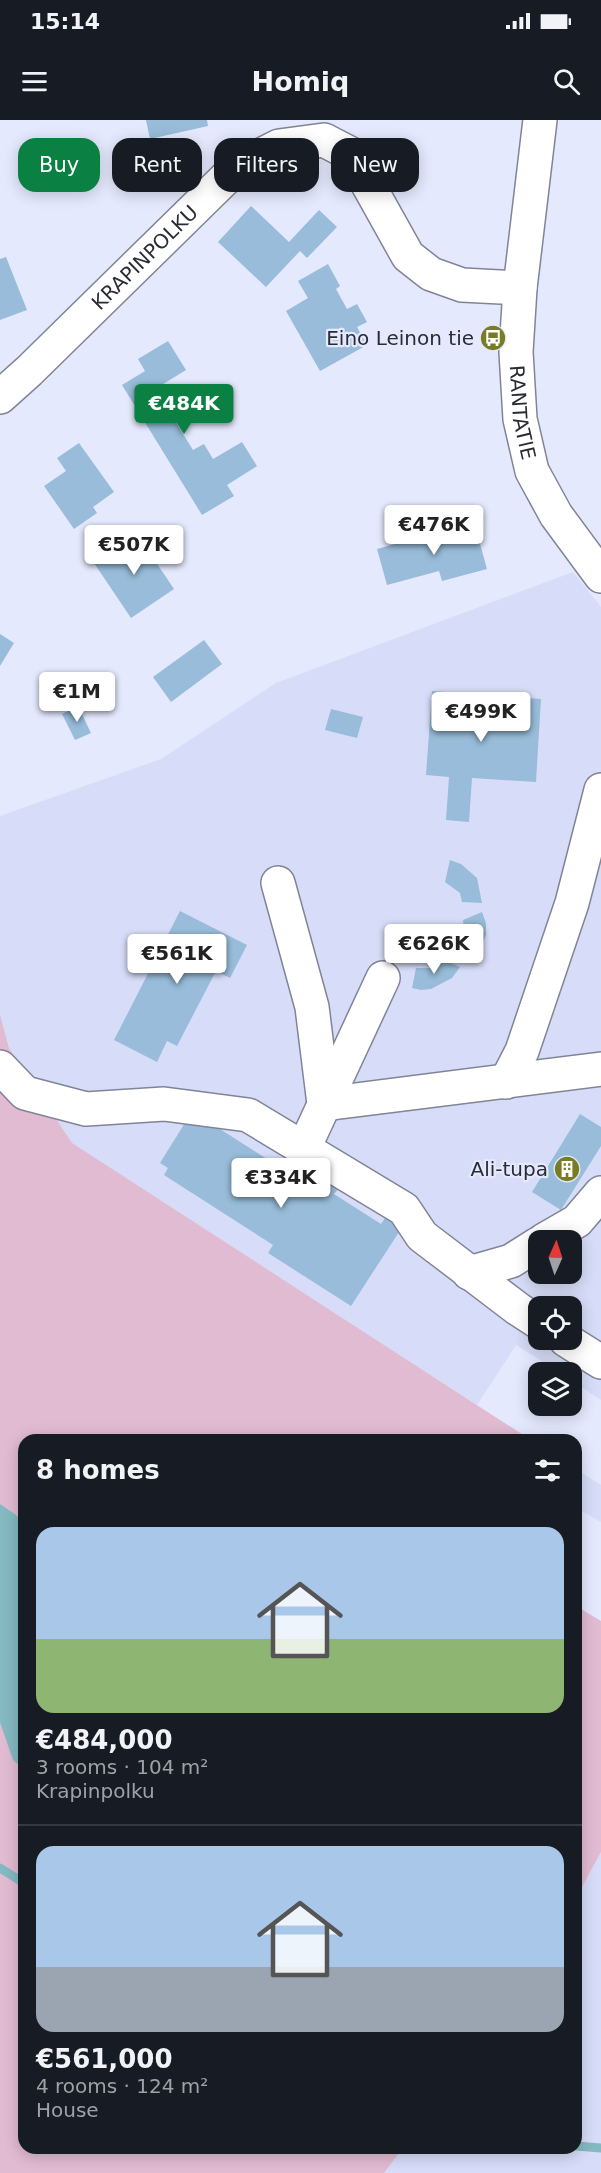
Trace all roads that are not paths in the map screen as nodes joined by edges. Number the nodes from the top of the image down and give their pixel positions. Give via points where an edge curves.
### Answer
1 (540, 120) edge
2 (520, 288) junction
3 (0, 397) edge
4 (601, 576) edge
5 (601, 790) edge
6 (278, 883) dead end
7 (383, 978) dead end
8 (0, 1067) edge
9 (601, 1069) edge
10 (506, 1082) junction
11 (324, 1104) junction
12 (304, 1148) junction
13 (601, 1193) edge
14 (561, 1230) edge
15 (528, 1250) edge
16 (469, 1273) junction
17 (528, 1315) edge
18 (582, 1350) edge
19 (601, 1362) edge

1 - 2 street, RANTATIE
2 - 3 street, KRAPINPOLKU via 462,285 431,274 408,256 351,154 324,140 279,146 236,168
2 - 4 street, RANTATIE via 516,352 520,419 532,471 556,515
5 - 10 street via 572,903 522,1050
6 - 11 street via 312,1007
7 - 11 street
8 - 12 street via 25,1093 55,1101 86,1109 164,1104 248,1115
9 - 10 street
10 - 11 street
11 - 12 street
12 - 16 street via 404,1209 422,1236
13 - 14 street via 577,1221
15 - 16 street via 511,1261
16 - 17 street
18 - 19 street

